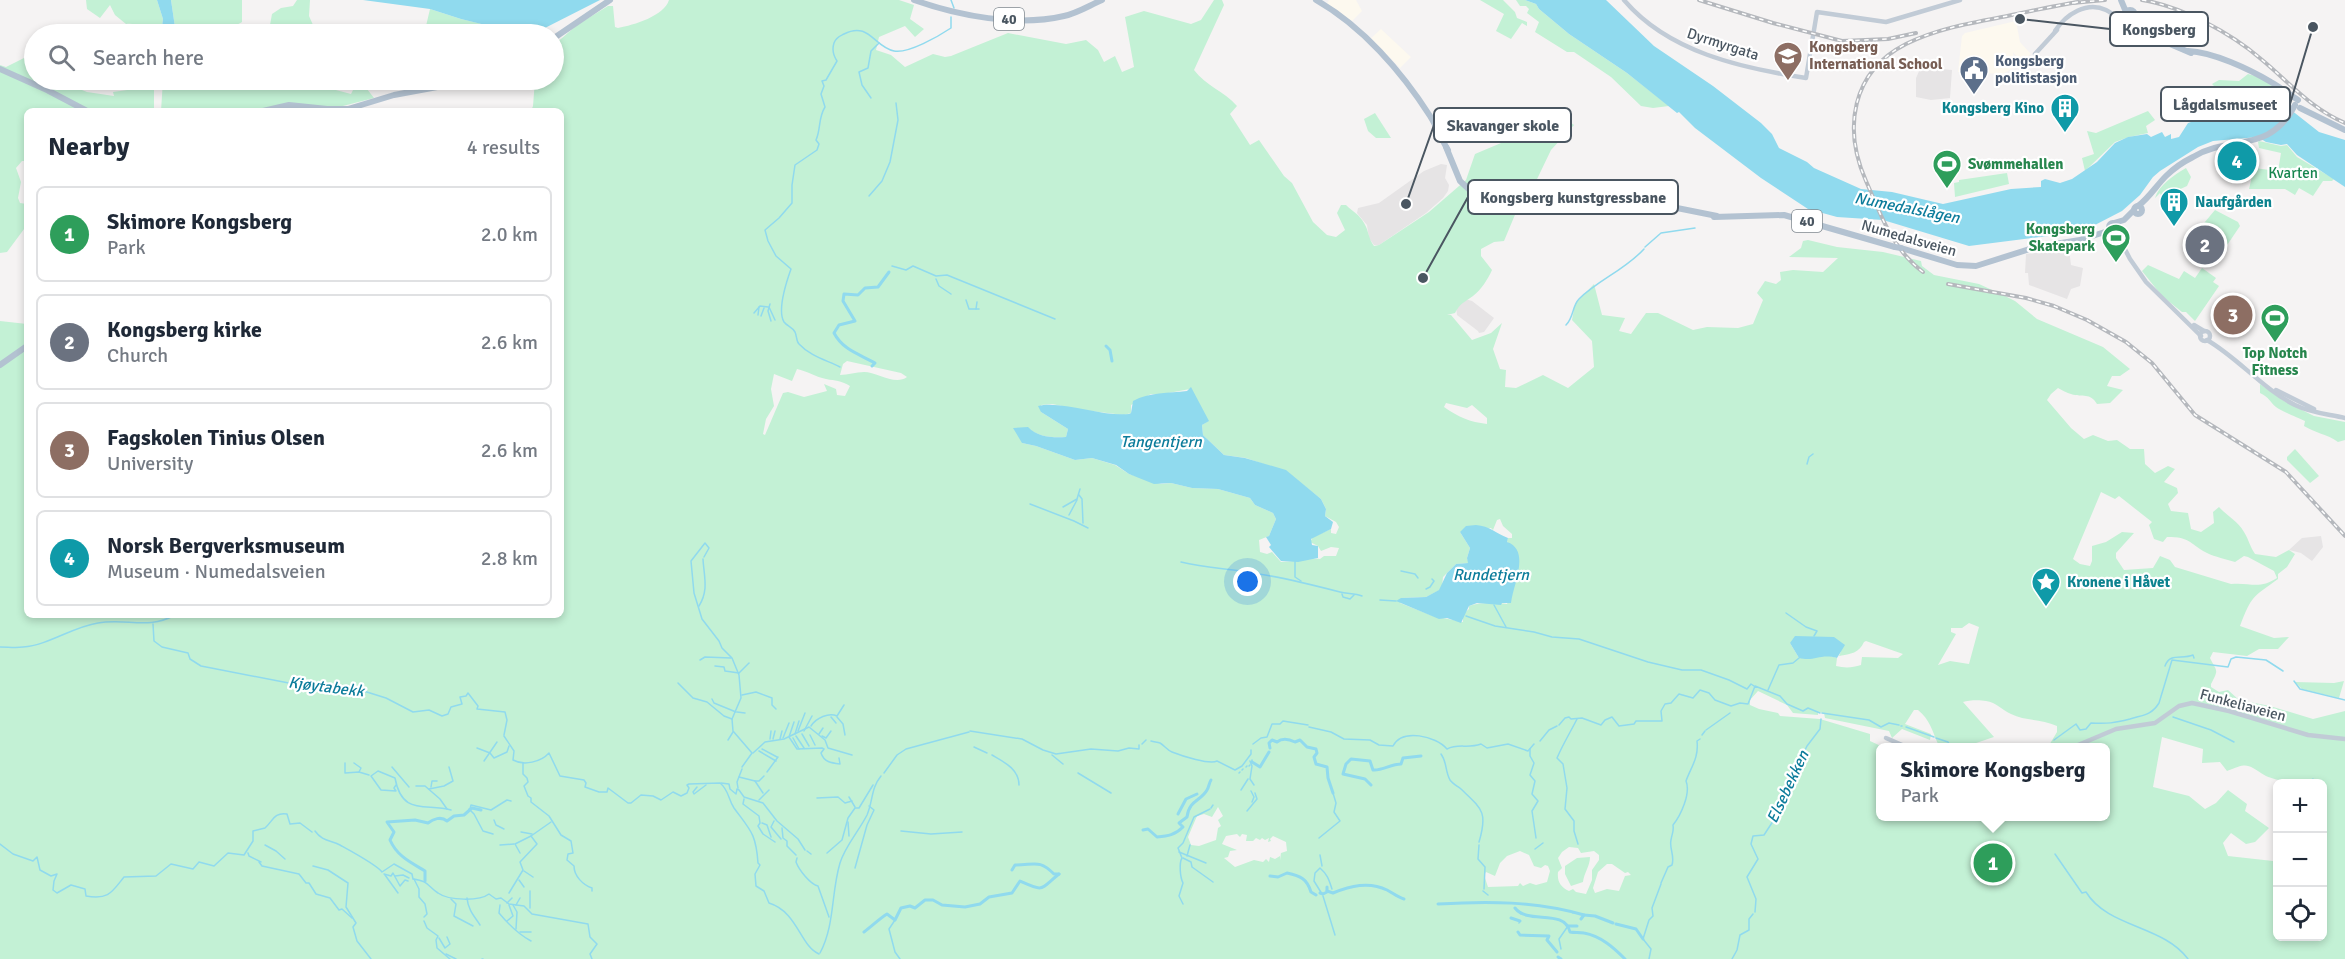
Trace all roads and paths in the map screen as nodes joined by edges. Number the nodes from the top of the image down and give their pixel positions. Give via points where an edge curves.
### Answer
1 (610, 0) edge
2 (914, 0) edge
3 (1102, 0) edge
4 (1316, 0) edge
5 (1624, 0) edge
6 (1960, 0) edge
7 (2122, 1) edge
8 (2129, 15) junction
9 (564, 31) edge
10 (2035, 54) dead end
11 (0, 69) edge
12 (24, 80) edge
13 (47, 90) edge
14 (421, 90) edge
15 (2298, 105) junction
16 (81, 108) edge
17 (276, 108) edge
18 (318, 108) edge
19 (351, 108) edge
20 (2345, 128) edge
21 (2113, 227) junction
22 (2202, 334) junction
23 (2209, 338) junction
24 (24, 348) edge
25 (0, 365) edge
26 (2345, 418) edge
27 (1886, 738) dead end
28 (2345, 739) edge
29 (1899, 743) edge
30 (2081, 743) edge

1 - 9 main road
2 - 3 main road, 40 via 964,15 1025,19 1066,15
4 - 21 main road, Numedalsveien / 40 via 1359,33 1399,74 1431,118 1468,185 1506,204 1590,210 1642,204 1695,215 1790,216 1960,266 1976,266
5 - 6 street, Dyrmyrgata via 1643,20 1683,45 1737,63 1806,78 1817,12 1887,22
7 - 8 main road
8 - 10 street via 2118,17 2104,9 2088,8 2075,12
8 - 15 main road via 2141,29 2161,40 2264,78
11 - 12 main road
13 - 16 main road
14 - 19 main road
15 - 20 main road
15 - 21 main road, Numedalsveien / 40 via 2275,129 2257,140 2214,147 2170,172 2138,210
17 - 18 main road
21 - 22 street via 2143,278
22 - 23 street
22 - 23 street via 2209,332
23 - 26 street via 2269,386 2300,404
24 - 25 main road
27 - 29 street
28 - 30 street, Funkeliaveien via 2308,735 2192,703 2180,706 2155,723 2116,729

